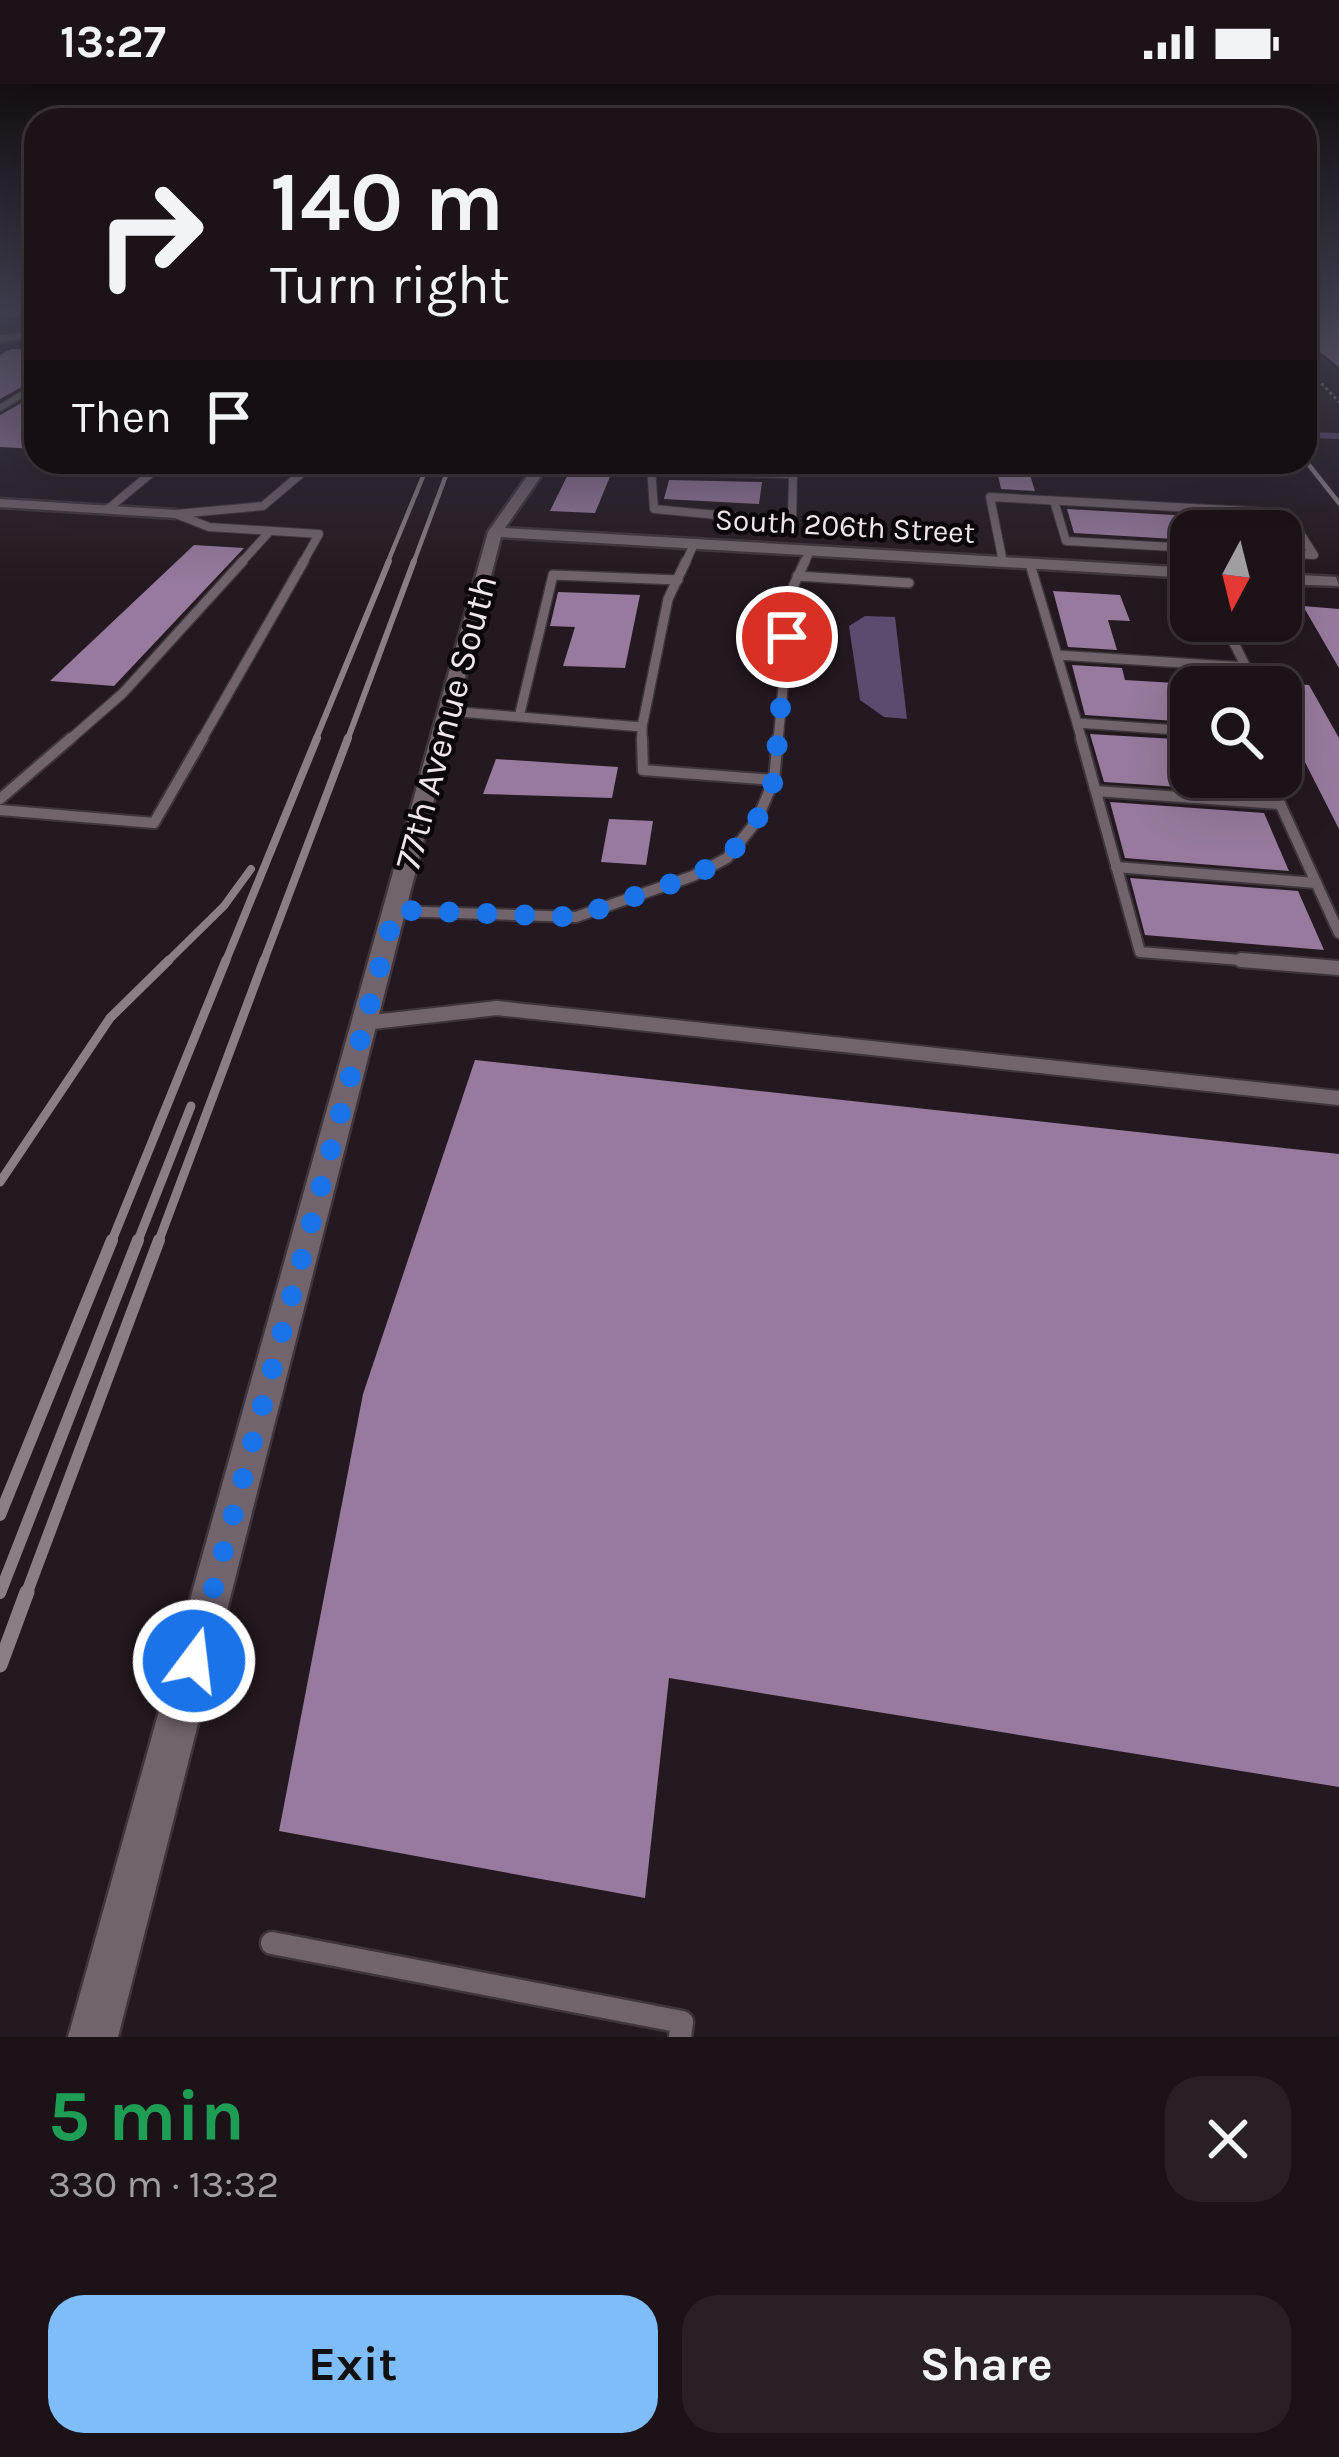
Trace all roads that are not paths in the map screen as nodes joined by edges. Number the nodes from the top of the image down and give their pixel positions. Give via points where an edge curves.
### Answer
1 (150, 474) edge
2 (305, 474) edge
3 (536, 474) edge
4 (652, 474) edge
5 (794, 474) edge
6 (1054, 500) junction
7 (0, 503) edge
8 (108, 509) junction
9 (1233, 510) edge
10 (176, 514) junction
11 (777, 523) junction
12 (270, 531) junction
13 (495, 532) junction
14 (1302, 536) edge
15 (694, 544) junction
16 (1170, 547) edge
17 (772, 548) junction
18 (810, 550) junction
19 (1302, 554) edge
20 (1003, 562) junction
21 (1030, 564) junction
22 (1170, 572) edge
23 (797, 576) junction
24 (678, 580) junction
25 (1302, 581) edge
26 (910, 583) dead end
27 (1337, 585) edge
28 (1057, 655) junction
29 (1230, 666) edge
30 (448, 711) junction
31 (519, 717) junction
32 (1077, 722) junction
33 (642, 727) junction
34 (1170, 729) edge
35 (774, 780) junction
36 (1096, 791) junction
37 (1278, 798) edge
38 (0, 799) edge
39 (1280, 803) junction
40 (0, 810) edge
41 (1116, 867) junction
42 (1316, 883) junction
43 (395, 910) junction
44 (1339, 933) edge
45 (1339, 968) edge
46 (364, 1023) junction
47 (1339, 1098) edge
48 (272, 1943) dead end
49 (93, 2037) edge
50 (680, 2037) edge

1 - 8 lane
2 - 10 lane via 284,499 251,512
3 - 13 street, 77th Avenue South
4 - 11 lane via 654,508
5 - 11 lane via 792,522
6 - 9 lane
6 - 16 lane via 1066,541
6 - 20 lane via 990,497
7 - 8 street
8 - 10 street
10 - 12 lane via 209,527
11 - 17 lane
12 - 38 lane via 123,692
12 - 40 lane via 319,534 154,824
13 - 15 street, South 206th Street
13 - 30 street, 77th Avenue South
14 - 19 lane via 1314,555
15 - 17 street, South 206th Street
15 - 24 lane
17 - 18 street, South 206th Street
18 - 20 street, South 206th Street
18 - 23 lane
20 - 21 street, South 206th Street
21 - 22 street, South 206th Street
21 - 28 lane
23 - 26 lane
23 - 35 lane
24 - 31 lane via 553,575
24 - 33 lane
25 - 27 street
28 - 29 lane
28 - 32 lane
30 - 31 lane
30 - 43 street, 77th Avenue South
31 - 33 lane
32 - 34 lane
32 - 36 lane
33 - 35 lane via 643,770
35 - 43 lane via 756,822 727,858 610,905 552,920
36 - 39 lane
36 - 41 lane
37 - 39 lane
39 - 42 lane
41 - 42 lane
41 - 45 lane via 1140,952
42 - 44 lane
43 - 46 street, 77th Avenue South
46 - 47 lane via 497,1008
46 - 49 street, 77th Avenue South
48 - 50 lane via 682,2022

